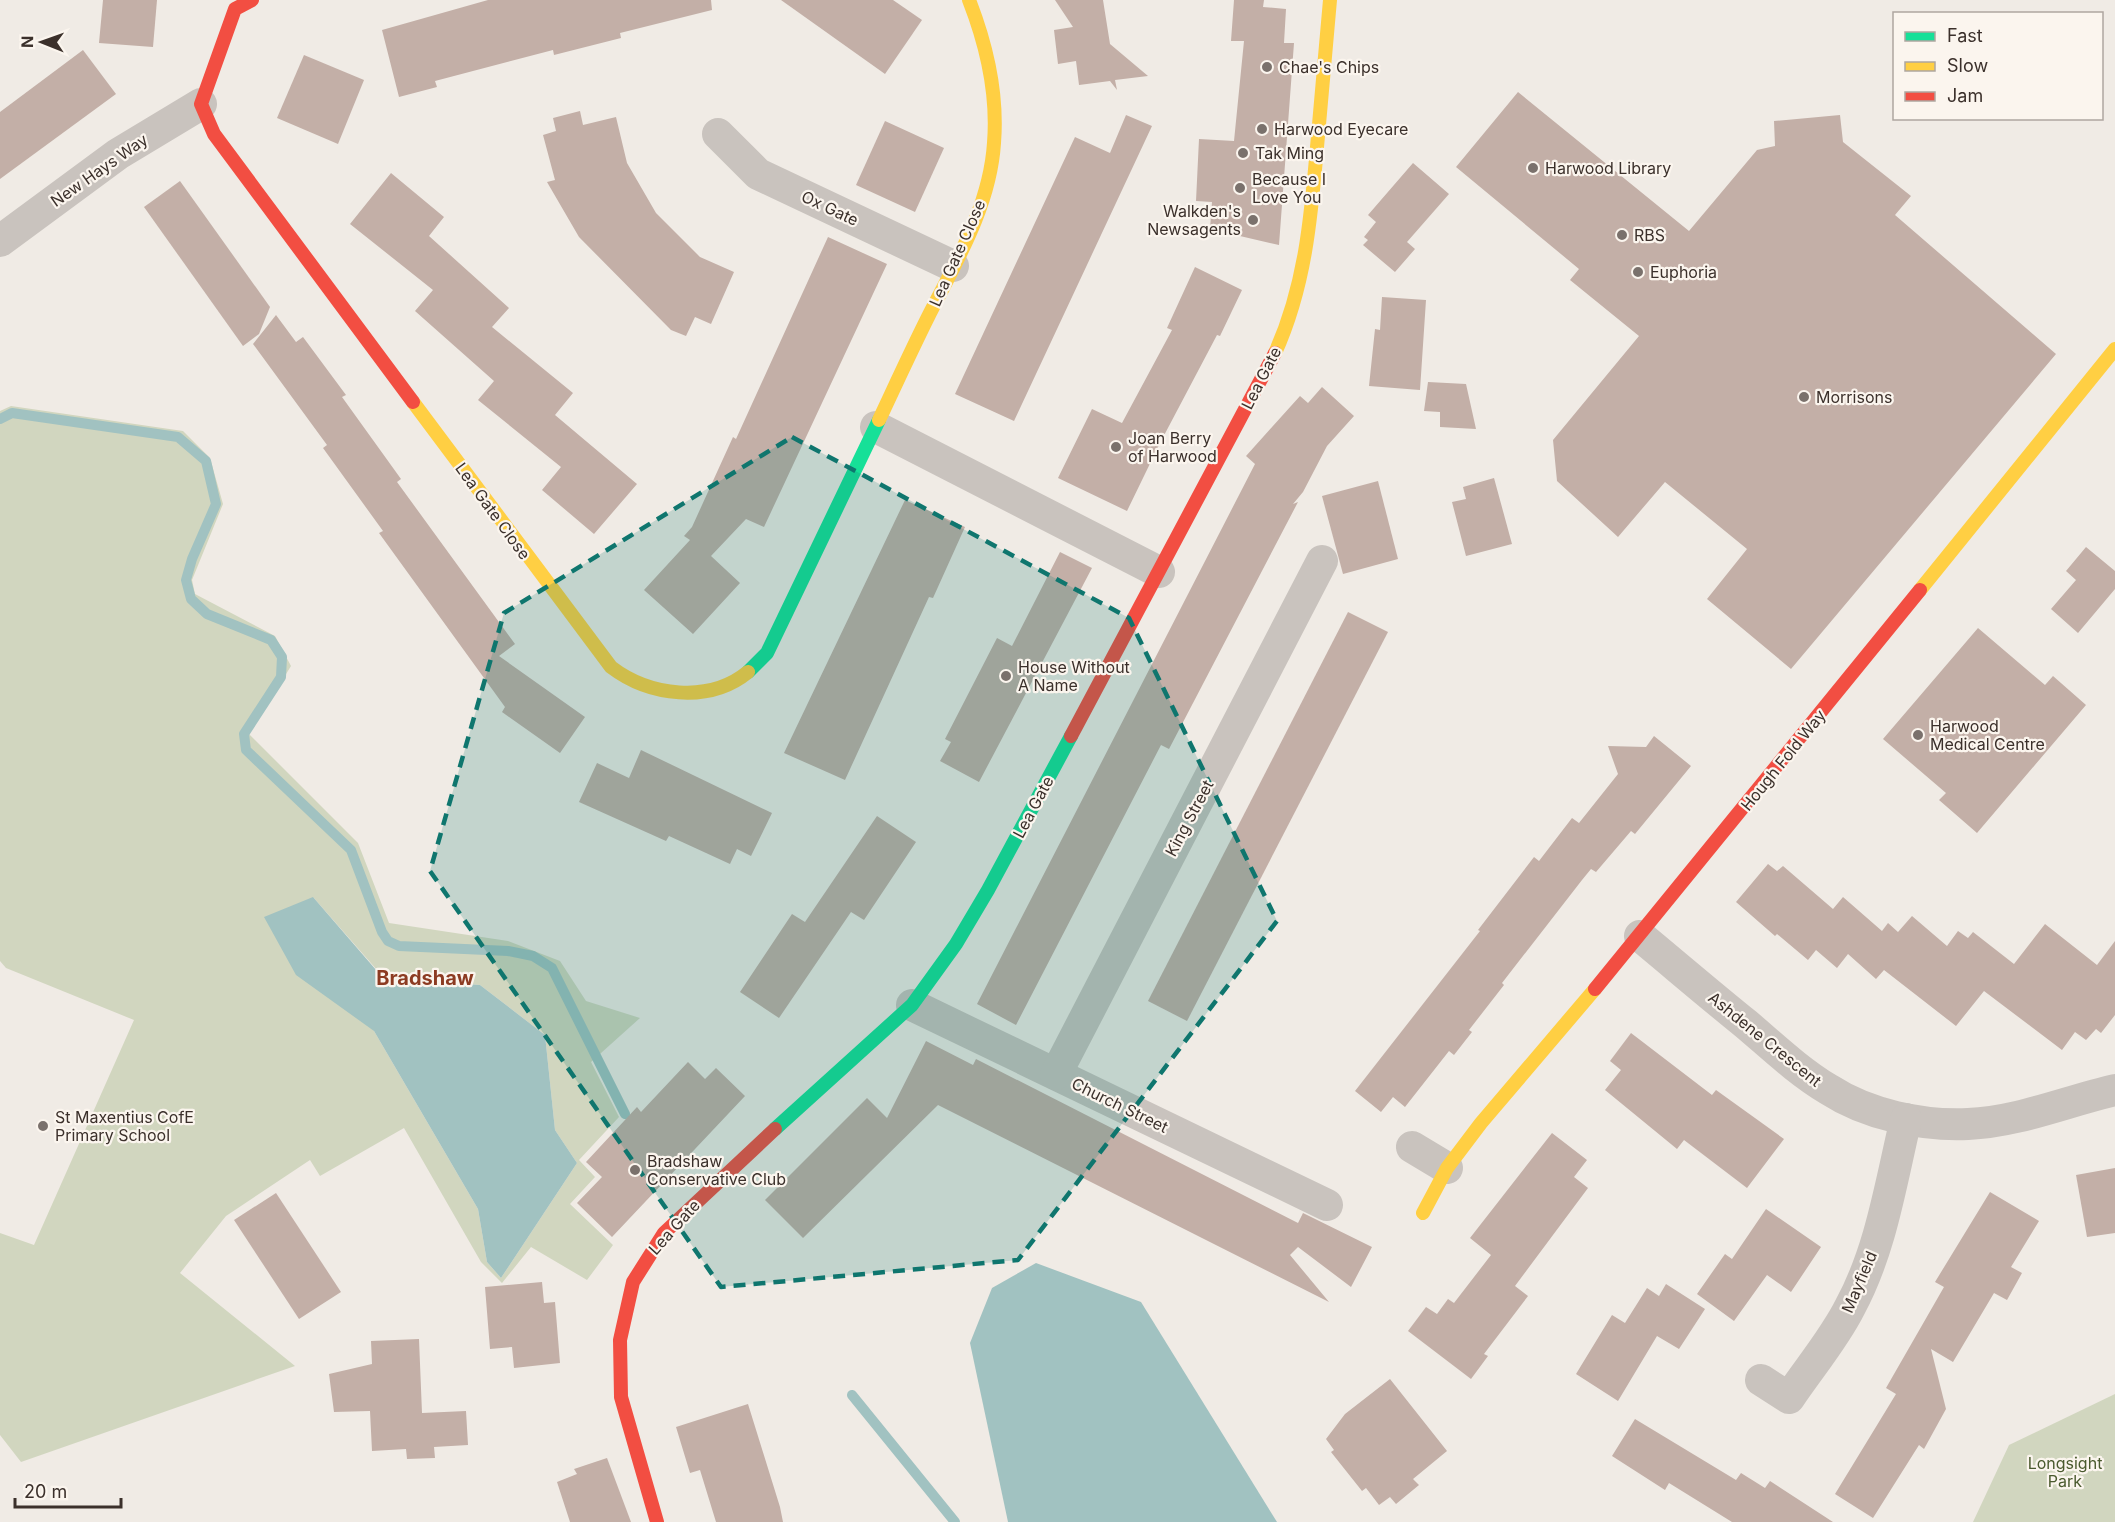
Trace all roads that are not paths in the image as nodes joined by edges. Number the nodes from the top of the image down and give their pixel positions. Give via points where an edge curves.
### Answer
1 (969, 0) edge
2 (1330, 0) edge
3 (240, 3) edge
4 (201, 104) junction
5 (718, 134) dead end
6 (0, 241) edge
7 (953, 266) junction
8 (2115, 349) edge
9 (876, 427) junction
10 (1322, 561) dead end
11 (1159, 572) junction
12 (1640, 936) junction
13 (912, 1005) junction
14 (1056, 1074) junction
15 (2115, 1090) edge
16 (1906, 1119) junction
17 (1412, 1147) dead end
18 (1447, 1168) junction
19 (1327, 1205) dead end
20 (1423, 1213) dead end
21 (1761, 1380) dead end
22 (657, 1522) edge

1 - 7 street, Lea Gate Close via 986,42 996,92 994,147 982,198
2 - 11 street, Lea Gate via 1311,214 1302,274 1287,326 1264,377
3 - 4 street
4 - 6 street, New Hays Way via 118,154
4 - 9 street, Lea Gate Close via 214,134 585,635 613,670 646,687 681,694 714,691 742,676 767,652
5 - 7 street, Ox Gate via 758,174
7 - 9 street, Lea Gate Close
8 - 12 street, Hough Fold Way
9 - 11 street
10 - 14 street, King Street
11 - 13 street, Lea Gate via 988,890 956,944
12 - 16 street, Ashdene Crescent via 1830,1091
12 - 18 street, Hough Fold Way
13 - 14 street, Church Street
13 - 22 street, Lea Gate via 664,1233 633,1282 620,1340 621,1397
14 - 19 street, Church Street
15 - 16 street, Ashdene Crescent via 1970,1124
16 - 21 street, Mayfield via 1883,1216 1866,1273 1850,1309 1789,1398
17 - 18 street
18 - 20 street, Hough Fold Way

